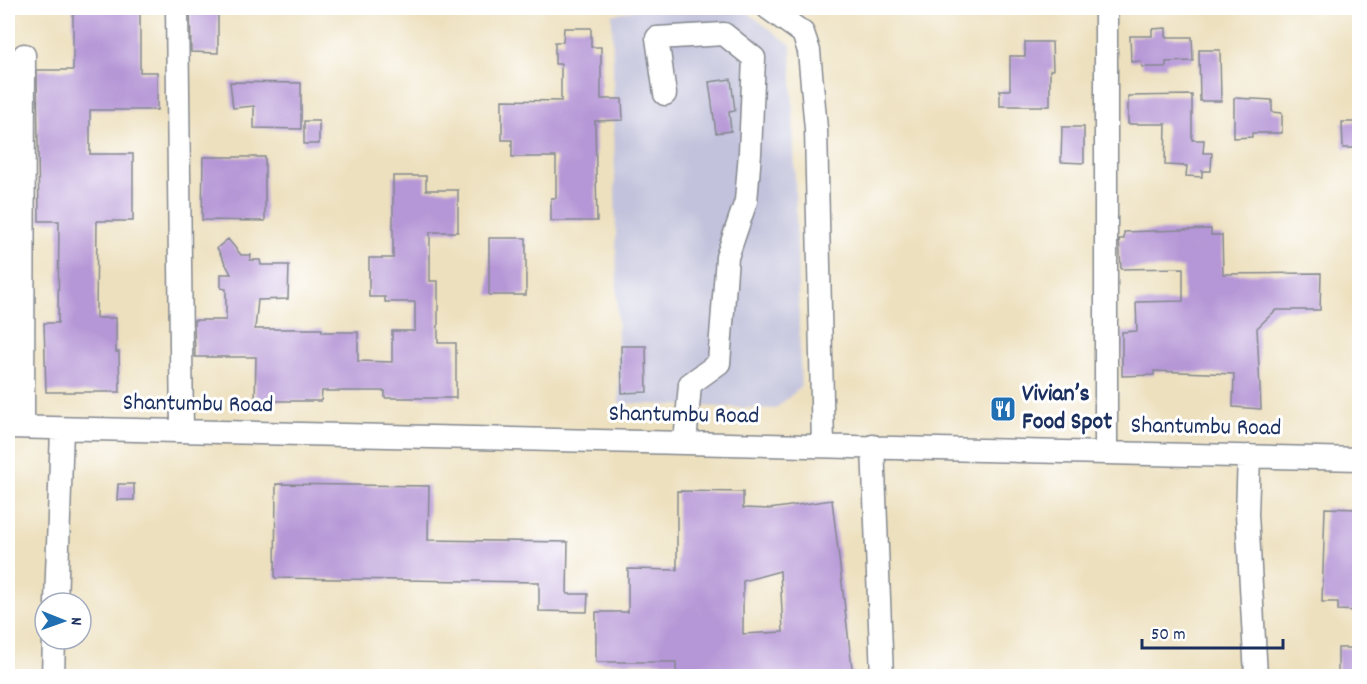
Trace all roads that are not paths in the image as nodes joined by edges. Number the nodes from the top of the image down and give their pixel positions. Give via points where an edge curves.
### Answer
1 (177, 8) edge
2 (768, 8) edge
3 (1106, 9) dead end
4 (24, 55) dead end
5 (665, 94) dead end
6 (15, 427) edge
7 (62, 430) junction
8 (182, 431) junction
9 (685, 443) junction
10 (823, 446) junction
11 (873, 446) junction
12 (1106, 453) junction
13 (1249, 456) junction
14 (1359, 459) edge
15 (56, 591) edge
16 (54, 651) edge
17 (53, 676) edge
18 (882, 676) edge
19 (1256, 676) edge

1 - 8 street
2 - 10 street via 803,33 808,51 816,129
3 - 12 street
4 - 6 street
5 - 9 street via 657,38 724,34 754,58 746,201 727,257 719,363 690,384
6 - 7 street, Shantumbu Road
7 - 8 street, Shantumbu Road
7 - 15 street
8 - 9 street, Shantumbu Road
9 - 10 street, Shantumbu Road
10 - 11 street, Shantumbu Road
11 - 12 street, Shantumbu Road
11 - 18 street
12 - 13 street, Shantumbu Road
13 - 14 street, Shantumbu Road
13 - 19 street via 1247,514
16 - 17 street

